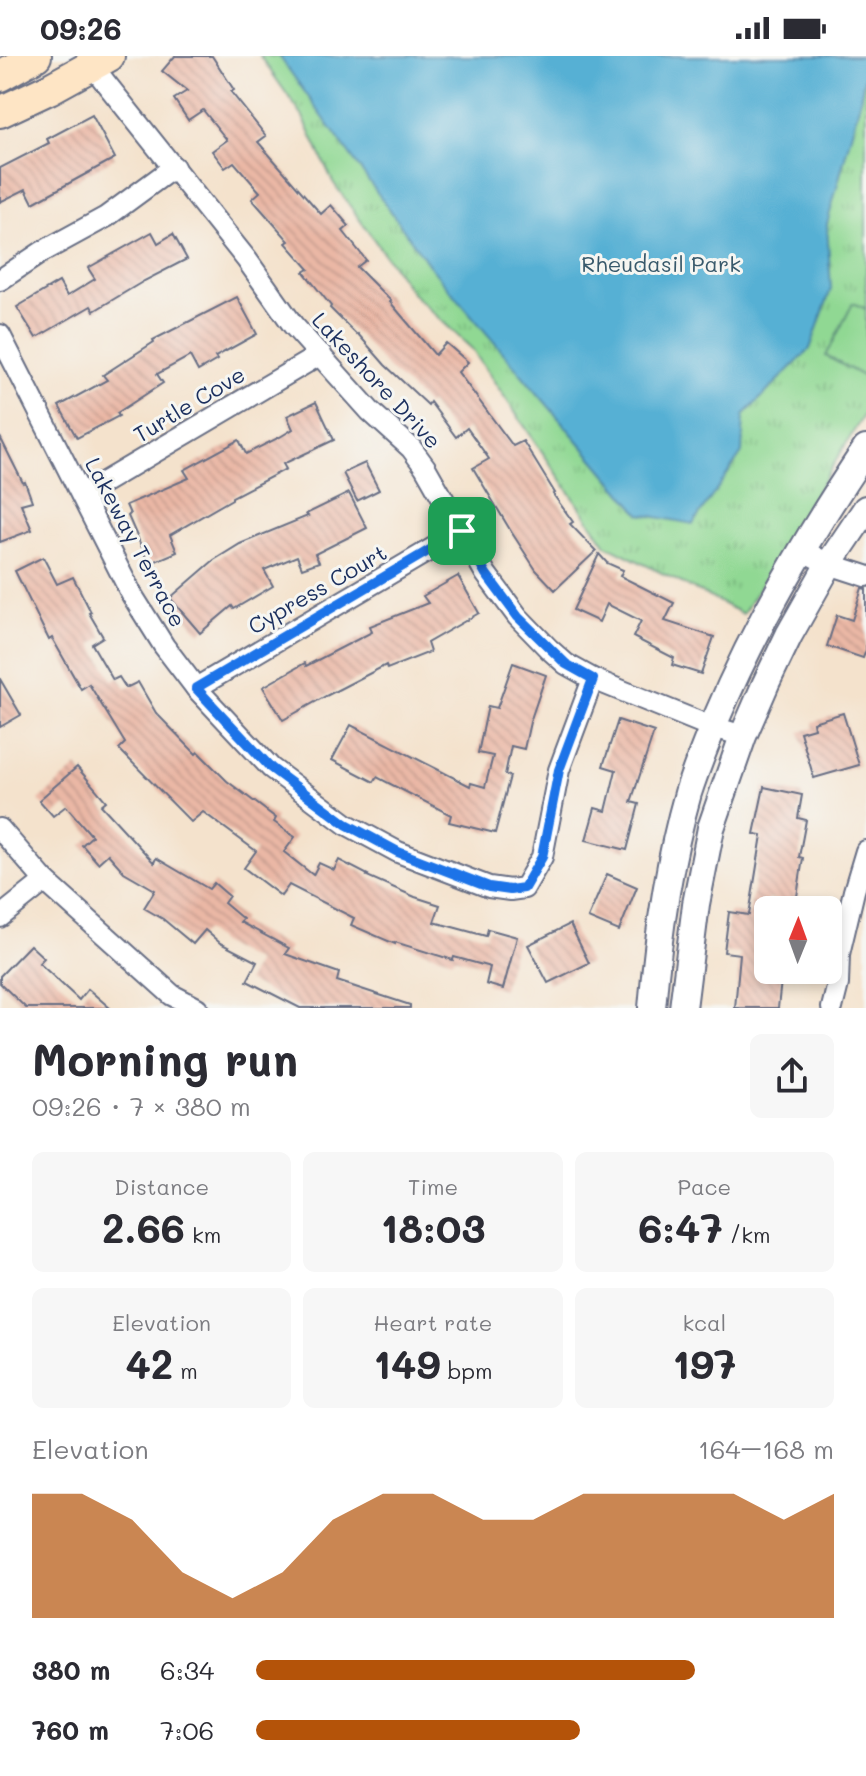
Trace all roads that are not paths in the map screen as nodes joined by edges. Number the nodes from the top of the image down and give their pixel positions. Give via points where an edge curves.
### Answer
1 (36, 56) edge
2 (96, 59) edge
3 (0, 76) edge
4 (0, 112) edge
5 (174, 167) junction
6 (0, 280) edge
7 (0, 335) edge
8 (321, 354) junction
9 (866, 449) edge
10 (82, 495) junction
11 (866, 509) edge
12 (462, 531) junction
13 (801, 550) junction
14 (829, 564) junction
15 (866, 576) edge
16 (593, 679) junction
17 (196, 688) junction
18 (713, 727) junction
19 (743, 736) junction
20 (0, 829) edge
21 (866, 851) edge
22 (45, 881) junction
23 (0, 917) edge
24 (197, 1008) edge
25 (652, 1008) edge
26 (683, 1008) edge
27 (832, 1008) edge

1 - 3 main road
2 - 4 main road
2 - 5 street, Lakeshore Drive
5 - 6 street via 106,217
5 - 8 street, Lakeshore Drive via 293,325
7 - 10 street, Lakeway Terrace
8 - 10 street, Turtle Cove
8 - 12 street, Lakeshore Drive via 370,411 411,448
9 - 13 street
10 - 17 street, Lakeway Terrace via 132,595
11 - 14 street
12 - 16 street, Lakeshore Drive via 518,617 566,664
12 - 17 street, Cypress Court
13 - 14 street
13 - 18 street via 751,640
14 - 15 street
14 - 19 street via 789,635
16 - 17 street, Lakeway Terrace via 559,770 542,857 524,888 510,890 398,852 346,824 271,768
16 - 18 street, Lakeshore Drive
18 - 19 street, Lakeshore Drive
18 - 25 street via 688,794 671,863
19 - 26 street via 711,828
20 - 22 street
21 - 27 street via 839,954
22 - 23 street
22 - 24 street via 172,995

